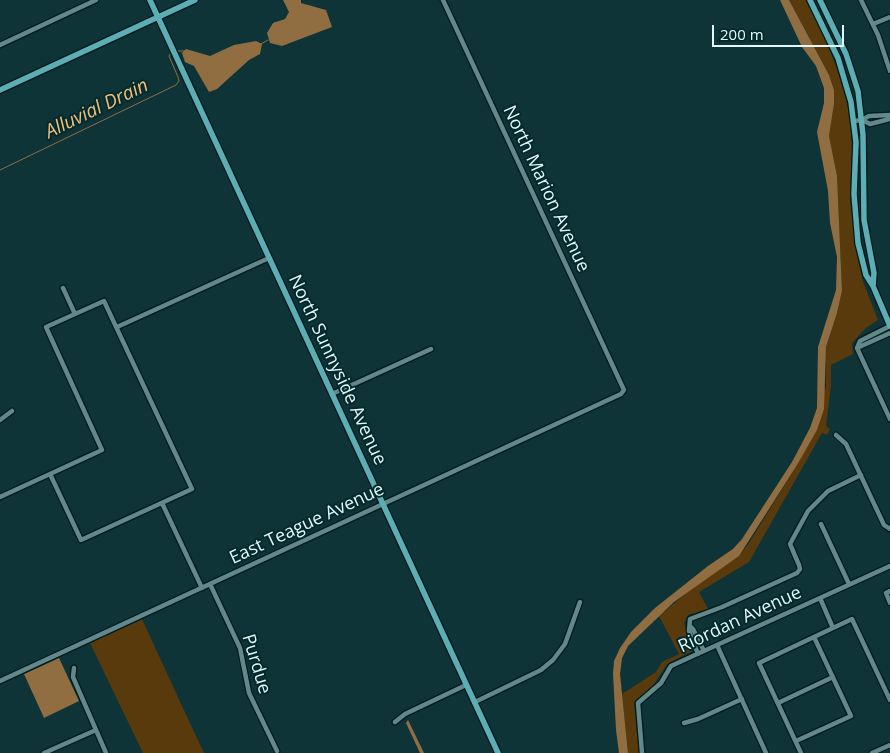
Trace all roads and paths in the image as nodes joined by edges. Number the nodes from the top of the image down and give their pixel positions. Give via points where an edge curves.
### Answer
1 (96, 0) edge
2 (150, 0) edge
3 (195, 0) edge
4 (443, 0) edge
5 (810, 0) edge
6 (820, 0) edge
7 (860, 0) edge
8 (158, 17) junction
9 (890, 17) edge
10 (873, 24) junction
11 (0, 45) edge
12 (890, 71) edge
13 (0, 90) edge
14 (890, 115) edge
15 (890, 119) edge
16 (862, 120) junction
17 (854, 121) junction
18 (269, 258) junction
19 (873, 286) junction
20 (63, 288) dead end
21 (75, 314) junction
22 (890, 326) edge
23 (117, 327) junction
24 (890, 333) edge
25 (857, 348) junction
26 (431, 349) dead end
27 (624, 390) joint
28 (332, 394) junction
29 (12, 410) dead end
30 (890, 419) edge
31 (0, 420) edge
32 (836, 435) dead end
33 (50, 474) junction
34 (861, 475) junction
35 (0, 497) edge
36 (162, 503) junction
37 (383, 504) junction
38 (821, 524) dead end
39 (889, 529) edge
40 (890, 566) edge
41 (210, 584) junction
42 (849, 584) junction
43 (202, 588) junction
44 (888, 592) edge
45 (820, 598) junction
46 (580, 602) dead end
47 (890, 602) edge
48 (833, 628) junction
49 (694, 637) junction
50 (814, 637) junction
51 (717, 645) junction
52 (704, 651) junction
53 (698, 654) junction
54 (74, 668) dead end
55 (833, 677) junction
56 (0, 681) edge
57 (466, 684) junction
58 (887, 688) edge
59 (742, 699) junction
60 (890, 700) edge
61 (475, 702) junction
62 (778, 703) junction
63 (395, 722) dead end
64 (684, 723) dead end
65 (96, 730) junction
66 (796, 741) junction
67 (890, 744) edge
68 (277, 752) dead end
69 (44, 753) edge
70 (106, 753) edge
71 (498, 753) edge
72 (642, 753) edge
73 (765, 753) edge
74 (801, 753) edge
75 (872, 753) edge

1 - 11 street
2 - 8 main road, North Sunnyside Avenue
3 - 8 main road
4 - 27 street, North Marion Avenue
5 - 17 main road via 838,58
6 - 16 main road via 850,66
7 - 10 street
8 - 13 main road
8 - 18 main road, North Sunnyside Avenue
9 - 10 street
10 - 12 street
14 - 16 street via 869,116
15 - 16 street via 870,124
16 - 17 street
16 - 19 main road via 863,205 874,272
17 - 19 main road via 856,227 866,276
18 - 23 street
18 - 28 main road, North Sunnyside Avenue
19 - 22 main road
20 - 21 street
21 - 23 street via 104,301
21 - 33 street via 46,328 102,450
22 - 25 street via 860,341
23 - 36 street via 192,489
24 - 25 street
25 - 30 street
26 - 28 street
27 - 37 street, East Teague Avenue via 601,404
28 - 37 main road, North Sunnyside Avenue
29 - 31 street
32 - 34 street via 846,444
33 - 35 street
33 - 36 street via 81,540
34 - 39 street
34 - 49 street via 835,487 816,501 790,544 800,569 797,573 690,620
36 - 43 street
37 - 41 street, East Teague Avenue
37 - 57 main road, North Sunnyside Avenue
38 - 42 street
40 - 42 street, Riordan Avenue
41 - 43 street, East Teague Avenue
41 - 68 street, Purdue via 240,648 247,688
42 - 45 street, Riordan Avenue
43 - 56 street, East Teague Avenue
44 - 47 street
45 - 48 street
45 - 51 street, Riordan Avenue
46 - 61 street via 565,644 554,660 541,670
48 - 50 street
48 - 58 street via 852,620
49 - 52 street
49 - 53 street
50 - 55 street
50 - 62 street via 759,662
51 - 52 street, Riordan Avenue
51 - 59 street
52 - 53 street, Riordan Avenue
53 - 72 street, Riordan Avenue via 671,666 661,683 638,703
54 - 65 street via 73,677
55 - 62 street
55 - 66 street via 851,716
57 - 61 main road, North Sunnyside Avenue
57 - 63 street
58 - 60 street
59 - 64 street
59 - 73 street
61 - 71 main road, North Sunnyside Avenue
62 - 66 street
65 - 69 street
65 - 70 street
66 - 74 street
67 - 75 street

